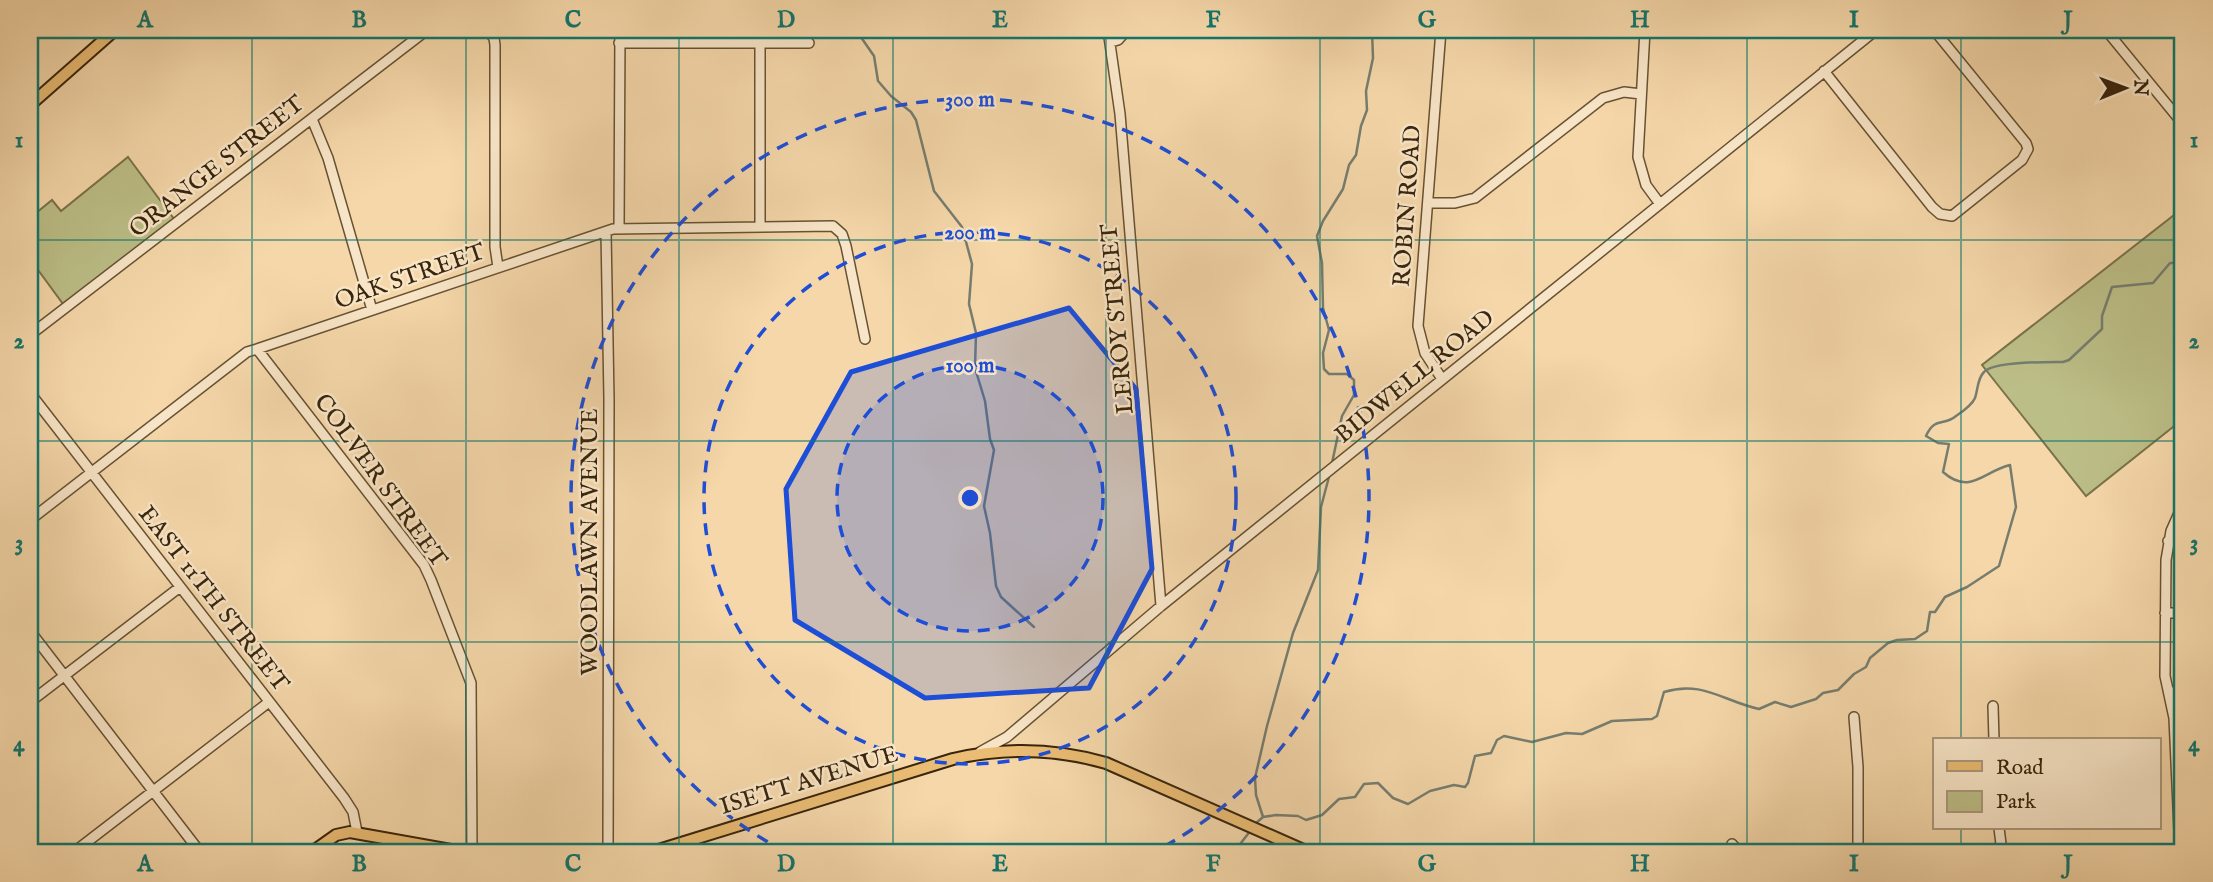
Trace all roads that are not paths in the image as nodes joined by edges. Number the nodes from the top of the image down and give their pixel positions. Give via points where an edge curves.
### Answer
1 (115, 30) edge
2 (428, 30) edge
3 (487, 30) edge
4 (620, 30) edge
5 (1108, 30) edge
6 (1127, 30) edge
7 (1441, 30) edge
8 (1645, 30) edge
9 (1934, 30) edge
10 (2106, 30) edge
11 (1873, 31) edge
12 (1111, 42) junction
13 (619, 43) junction
14 (809, 43) dead end
15 (760, 44) junction
16 (1824, 71) junction
17 (1641, 94) junction
18 (31, 103) edge
19 (312, 119) junction
20 (2183, 124) edge
21 (1428, 203) junction
22 (1660, 204) junction
23 (760, 226) junction
24 (619, 229) junction
25 (606, 232) junction
26 (498, 267) junction
27 (372, 310) junction
28 (30, 335) edge
29 (865, 339) dead end
30 (257, 349) junction
31 (1442, 379) junction
32 (30, 393) edge
33 (91, 472) junction
34 (2183, 504) edge
35 (30, 520) edge
36 (2168, 541) junction
37 (2183, 541) edge
38 (180, 587) junction
39 (1161, 606) junction
40 (2165, 613) junction
41 (2183, 613) edge
42 (30, 631) edge
43 (64, 676) junction
44 (2183, 690) edge
45 (2169, 693) junction
46 (30, 702) edge
47 (269, 702) junction
48 (1993, 706) dead end
49 (1854, 718) dead end
50 (1994, 738) edge
51 (978, 753) junction
52 (153, 791) junction
53 (1999, 830) edge
54 (357, 832) junction
55 (1732, 844) dead end
56 (74, 852) edge
57 (200, 852) edge
58 (312, 852) edge
59 (462, 852) edge
60 (472, 852) edge
61 (608, 852) edge
62 (652, 852) edge
63 (1308, 852) edge
64 (1739, 852) edge
65 (1858, 852) edge
66 (2002, 852) edge
67 (2180, 852) edge

1 - 18 main road
2 - 19 street, ORANGE STREET
3 - 26 street via 495,45
4 - 13 street
5 - 12 street, LEROY STREET
6 - 12 street
7 - 21 street, ROBIN ROAD
8 - 17 street
9 - 16 street via 2028,149 2022,160 1952,216 1932,207
10 - 20 street
11 - 16 street, BIDWELL ROAD
12 - 39 street, LEROY STREET
13 - 15 street
13 - 24 street
14 - 15 street
15 - 23 street
16 - 22 street, BIDWELL ROAD
17 - 21 street via 1624,92 1603,98 1475,198
17 - 22 street via 1638,157 1646,185
19 - 27 street via 328,158
19 - 28 street, ORANGE STREET
21 - 31 street, ROBIN ROAD via 1418,326 1425,353
22 - 31 street, BIDWELL ROAD
23 - 24 street, OAK STREET
23 - 29 street, OAK STREET via 832,226 842,234
24 - 25 street, OAK STREET
25 - 26 street, OAK STREET
25 - 61 street, WOODLAWN AVENUE
26 - 27 street, OAK STREET
27 - 30 street, OAK STREET
30 - 33 street, OAK STREET via 247,352
30 - 60 street, COLVER STREET via 431,580 471,683
31 - 39 street, BIDWELL ROAD
32 - 33 street, EAST 11TH STREET
33 - 35 street, OAK STREET
33 - 38 street, EAST 11TH STREET
34 - 36 street
36 - 37 street
36 - 40 street
38 - 43 street
38 - 47 street, EAST 11TH STREET
39 - 51 street, BIDWELL ROAD via 1007,737
40 - 41 street
40 - 45 street
42 - 43 street
43 - 46 street
43 - 52 street
44 - 45 street
45 - 67 street
47 - 52 street
47 - 54 street, EAST 11TH STREET via 349,805
48 - 50 street
49 - 65 street
51 - 62 main road, ISETT AVENUE
51 - 63 main road, ISETT AVENUE via 1049,751 1101,762
52 - 56 street
52 - 57 street
53 - 66 street
54 - 58 main road via 336,835
54 - 59 main road
55 - 64 street

